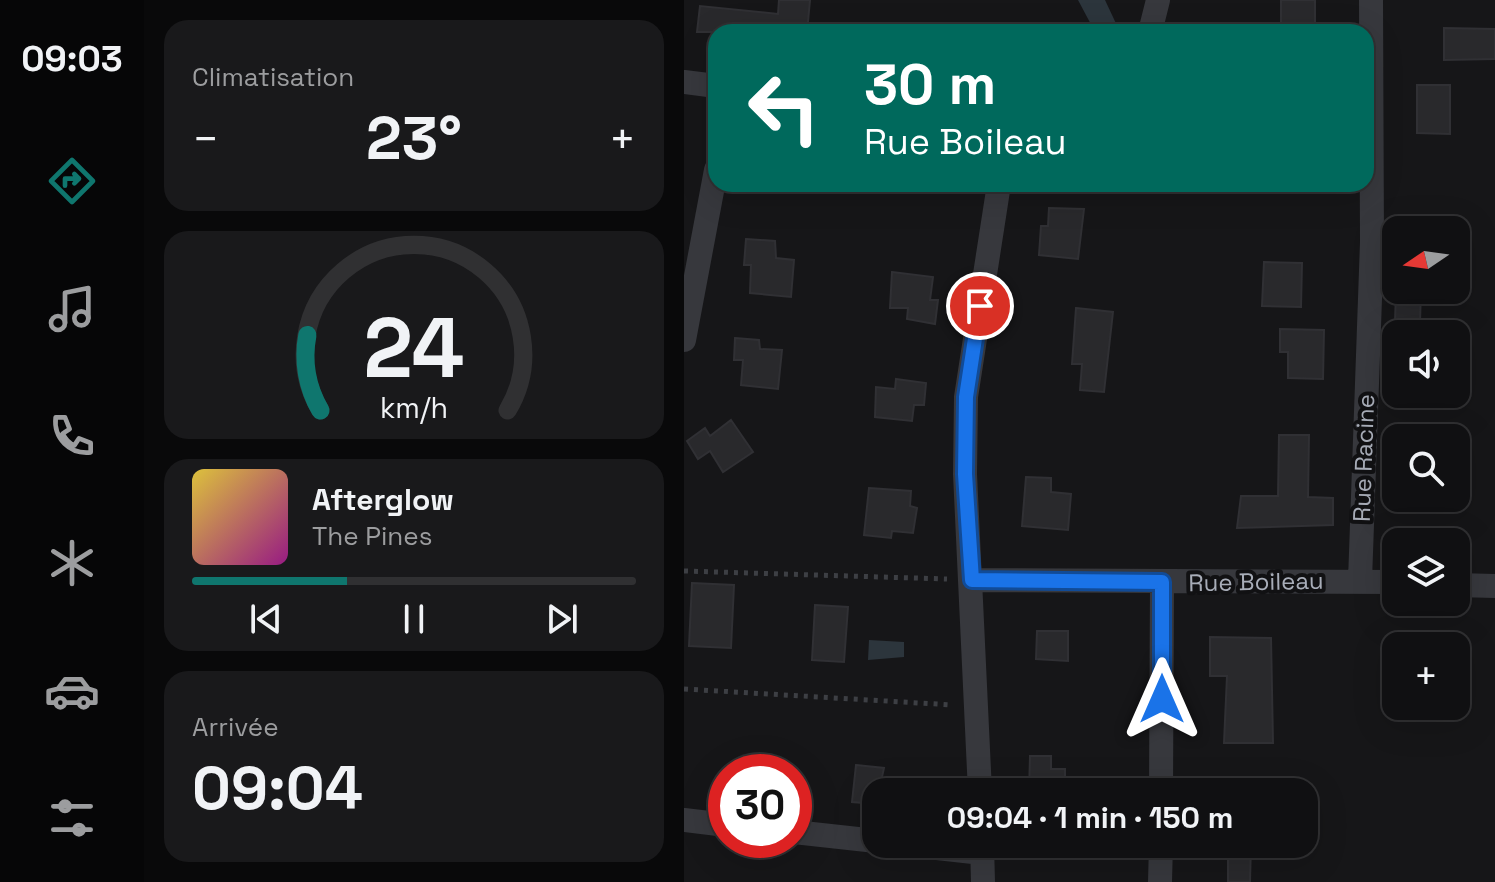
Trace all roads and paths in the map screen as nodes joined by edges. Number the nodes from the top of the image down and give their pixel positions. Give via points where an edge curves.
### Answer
1 (1158, 0) edge
2 (1371, 0) edge
3 (1152, 24) edge
4 (1371, 24) edge
5 (684, 82) edge
6 (708, 85) edge
7 (712, 192) edge
8 (998, 192) edge
9 (1372, 192) edge
10 (684, 340) edge
11 (684, 571) edge
12 (972, 580) junction
13 (1360, 581) junction
14 (1162, 582) junction
15 (1382, 582) edge
16 (1470, 585) edge
17 (1495, 586) edge
18 (684, 689) edge
19 (978, 707) junction
20 (980, 778) edge
21 (1161, 778) edge
22 (684, 820) edge
23 (708, 823) edge
24 (812, 834) edge
25 (862, 839) edge
26 (982, 858) edge
27 (1161, 858) edge
28 (983, 882) edge
29 (1160, 882) edge

1 - 3 street
2 - 4 street, Rue Racine
5 - 6 street
7 - 10 street
8 - 12 street via 966,397
9 - 13 street, Rue Racine
11 - 12 path
12 - 14 street, Rue Boileau
12 - 19 street
13 - 14 street, Rue Boileau
13 - 15 street, Rue Boileau
14 - 21 street
16 - 17 street
18 - 19 path
19 - 20 street
22 - 23 street
24 - 25 street
26 - 28 street
27 - 29 street

